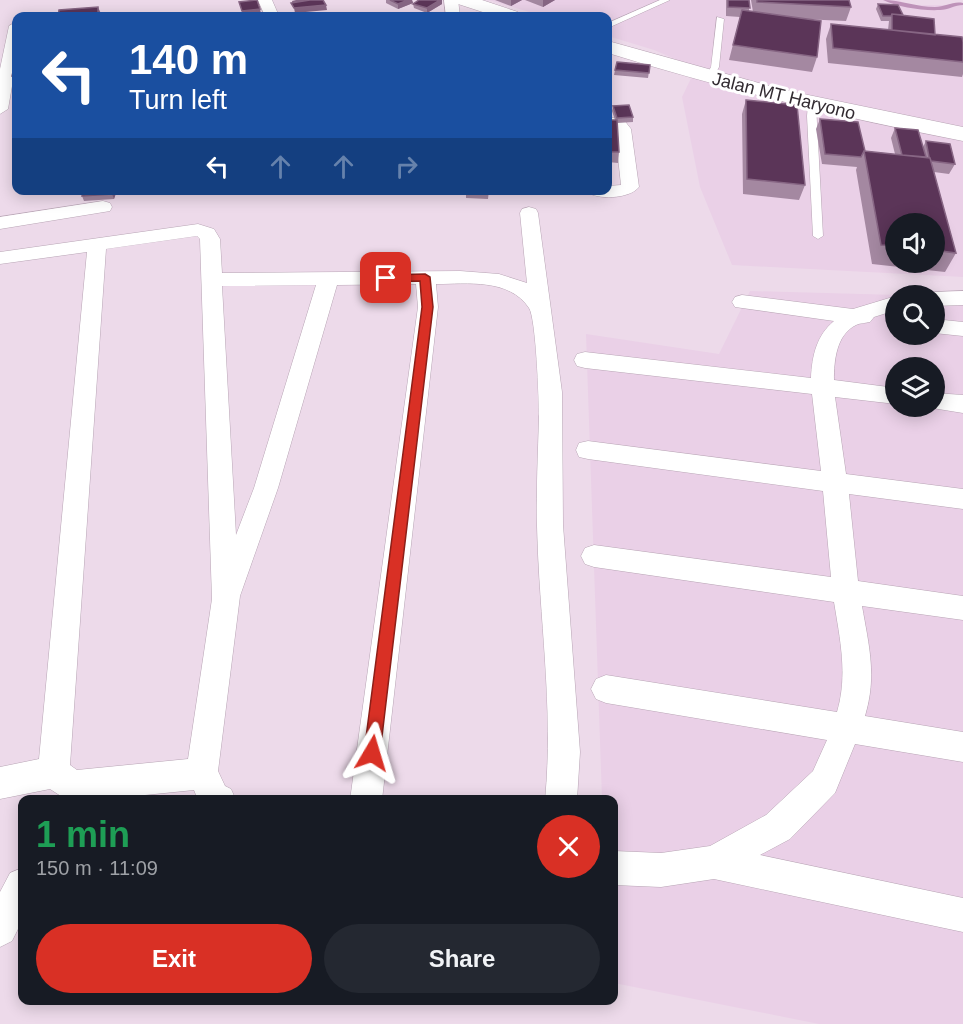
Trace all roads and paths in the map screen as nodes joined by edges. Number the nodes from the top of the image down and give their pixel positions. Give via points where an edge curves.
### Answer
1 (464, 0) edge
2 (666, 0) edge
3 (500, 12) edge
4 (720, 19) dead end
5 (612, 24) edge
6 (12, 39) edge
7 (612, 48) edge
8 (5, 61) edge
9 (709, 78) junction
10 (813, 105) junction
11 (0, 111) edge
12 (612, 123) edge
13 (963, 134) edge
14 (612, 191) edge
15 (103, 207) dead end
16 (529, 213) dead end
17 (0, 223) edge
18 (818, 236) dead end
19 (97, 244) junction
20 (0, 258) edge
21 (425, 277) junction
22 (212, 280) junction
23 (328, 280) junction
24 (963, 298) edge
25 (945, 299) edge
26 (742, 302) dead end
27 (885, 306) edge
28 (540, 307) junction
29 (853, 316) junction
30 (885, 320) edge
31 (945, 327) edge
32 (963, 329) edge
33 (585, 360) dead end
34 (822, 387) junction
35 (885, 395) edge
36 (945, 402) edge
37 (963, 404) edge
38 (588, 450) dead end
39 (835, 483) junction
40 (963, 500) edge
41 (594, 556) dead end
42 (846, 592) junction
43 (226, 599) junction
44 (963, 608) edge
45 (606, 689) dead end
46 (847, 728) junction
47 (963, 747) edge
48 (202, 773) junction
49 (0, 783) edge
50 (64, 786) edge
51 (213, 795) edge
52 (367, 795) edge
53 (561, 795) edge
54 (714, 862) junction
55 (618, 868) edge
56 (18, 893) edge
57 (963, 915) edge
58 (0, 929) edge

1 - 3 main road
2 - 5 lane
4 - 9 lane via 715,68
6 - 8 street
7 - 9 main road, Jalan MT Haryono
8 - 11 street
9 - 10 main road, Jalan MT Haryono
10 - 13 main road, Jalan MT Haryono
10 - 18 lane
12 - 14 street via 623,129 630,187
15 - 17 street
16 - 28 street
19 - 20 street
19 - 22 street via 207,232
19 - 50 street
21 - 23 street
21 - 28 street via 514,284
21 - 52 street via 428,307
22 - 23 street
22 - 43 street
23 - 43 street via 266,488
24 - 25 street
26 - 29 street
27 - 29 street
28 - 53 street via 551,392 550,525 564,752
29 - 30 street
29 - 34 street via 831,335 823,362
31 - 32 street
33 - 34 street
34 - 35 street
34 - 39 street
36 - 37 street
38 - 39 street
39 - 40 street
39 - 42 street
41 - 42 street
42 - 44 street
42 - 46 street via 857,659 857,693
43 - 48 street
45 - 46 street
46 - 47 street
46 - 54 street via 824,782 778,827
48 - 50 street
48 - 51 street
49 - 50 street
54 - 55 street via 661,870
54 - 57 street
56 - 58 street

